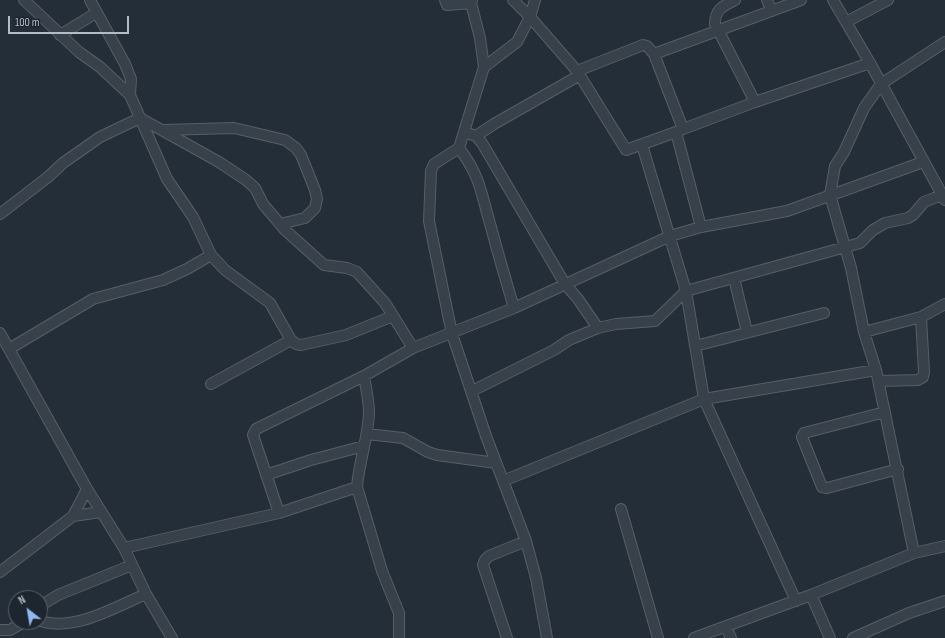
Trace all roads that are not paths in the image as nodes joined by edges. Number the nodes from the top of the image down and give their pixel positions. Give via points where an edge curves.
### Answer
1 (24, 0) edge
2 (90, 0) edge
3 (445, 0) edge
4 (513, 0) edge
5 (535, 0) edge
6 (735, 0) edge
7 (767, 0) edge
8 (801, 0) edge
9 (833, 0) edge
10 (888, 0) edge
11 (471, 1) edge
12 (772, 11) junction
13 (96, 13) junction
14 (530, 17) junction
15 (846, 22) junction
16 (718, 30) junction
17 (60, 35) junction
18 (945, 42) edge
19 (654, 54) junction
20 (870, 63) junction
21 (484, 67) junction
22 (579, 73) junction
23 (881, 84) junction
24 (130, 96) junction
25 (755, 102) junction
26 (140, 118) junction
27 (161, 130) junction
28 (679, 131) junction
29 (464, 132) junction
30 (476, 136) junction
31 (642, 145) junction
32 (459, 148) junction
33 (923, 162) junction
34 (830, 195) junction
35 (944, 197) edge
36 (0, 214) edge
37 (280, 224) junction
38 (701, 227) junction
39 (670, 236) junction
40 (845, 249) junction
41 (211, 255) junction
42 (734, 278) junction
43 (565, 284) junction
44 (686, 291) junction
45 (945, 304) edge
46 (514, 308) junction
47 (824, 313) dead end
48 (393, 316) junction
49 (921, 317) junction
50 (598, 328) junction
51 (747, 332) junction
52 (864, 332) junction
53 (0, 333) edge
54 (452, 334) junction
55 (291, 340) junction
56 (695, 346) junction
57 (413, 348) junction
58 (9, 349) junction
59 (876, 370) junction
60 (364, 376) junction
61 (879, 381) junction
62 (211, 384) dead end
63 (472, 391) junction
64 (704, 399) junction
65 (885, 412) junction
66 (367, 434) junction
67 (364, 446) junction
68 (496, 463) junction
69 (898, 469) junction
70 (266, 475) junction
71 (503, 481) junction
72 (357, 487) junction
73 (87, 489) junction
74 (621, 509) dead end
75 (101, 512) junction
76 (279, 513) junction
77 (73, 516) junction
78 (526, 541) junction
79 (945, 546) edge
80 (124, 548) junction
81 (914, 553) junction
82 (132, 565) junction
83 (0, 572) edge
84 (146, 594) junction
85 (811, 595) junction
86 (48, 601) edge
87 (796, 601) junction
88 (945, 601) edge
89 (48, 623) edge
90 (726, 627) junction
91 (172, 638) edge
92 (399, 638) edge
93 (507, 638) edge
94 (546, 638) edge
95 (658, 638) edge
96 (694, 638) edge
97 (731, 638) edge
98 (830, 638) edge
99 (853, 638) edge

1 - 17 street
2 - 13 street
3 - 11 street via 451,6
4 - 14 street
5 - 14 street
6 - 16 street via 717,10 715,24
7 - 12 street
8 - 12 street
9 - 15 street
10 - 15 street
11 - 21 street
12 - 16 street
13 - 17 street
13 - 24 street via 125,64 131,79
14 - 21 street via 517,42
14 - 22 street
15 - 20 street
16 - 19 street
16 - 25 street
17 - 24 street via 100,67
18 - 23 street
19 - 22 street via 647,46 643,46
19 - 28 street
20 - 23 street
20 - 25 street
21 - 29 street
22 - 30 street
22 - 31 street via 625,149
23 - 33 street
23 - 34 street via 864,108 835,166
24 - 26 street
25 - 28 street
26 - 27 street
26 - 36 street via 100,137
26 - 41 street via 167,179 193,217
27 - 37 street via 246,180 255,188 263,204
27 - 37 street via 234,128 285,140 296,148 315,190 315,208 305,218
28 - 31 street
28 - 38 street
29 - 30 street
29 - 32 street
30 - 43 street
31 - 39 street
32 - 46 street via 476,174 484,194 489,222
32 - 54 street via 434,164 429,178 429,221
33 - 34 street
33 - 35 street
34 - 38 street via 787,211
34 - 40 street
35 - 40 street via 924,202 913,215 885,223 873,230 860,243
37 - 48 street via 324,265 357,272
38 - 39 street
39 - 43 street
39 - 44 street
40 - 42 street
40 - 52 street
41 - 55 street via 225,270 270,303
41 - 58 street via 163,280 92,299
42 - 44 street
42 - 51 street
43 - 46 street
43 - 50 street
44 - 50 street via 655,321
44 - 56 street
45 - 49 street
46 - 54 street
47 - 51 street
48 - 55 street via 346,335 301,345
48 - 57 street
49 - 52 street
49 - 61 street via 923,376 918,380
50 - 63 street via 568,340 554,350
51 - 56 street
52 - 59 street
53 - 58 street
54 - 57 street
54 - 63 street
55 - 62 street
56 - 64 street
57 - 60 street
58 - 73 street
59 - 61 street
59 - 64 street
60 - 66 street via 369,412
60 - 70 street via 253,431
61 - 65 street
63 - 68 street
64 - 71 street
64 - 87 street
65 - 69 street
65 - 69 street via 804,433 802,437 822,487 827,488
66 - 67 street
66 - 68 street via 403,438 428,452
67 - 70 street
67 - 72 street
68 - 71 street
69 - 81 street
70 - 76 street
71 - 78 street
72 - 76 street
72 - 92 street via 382,571 399,613
73 - 75 street
73 - 77 street
74 - 95 street
75 - 77 street
75 - 80 street
76 - 80 street
77 - 83 street
78 - 93 street via 489,556 483,565
78 - 94 street via 536,578
79 - 81 street
80 - 82 street
81 - 85 street
82 - 84 street
82 - 86 street
84 - 89 street via 75,622
84 - 91 street
85 - 87 street
85 - 98 street
87 - 90 street
88 - 99 street via 909,613
90 - 96 street
90 - 97 street

